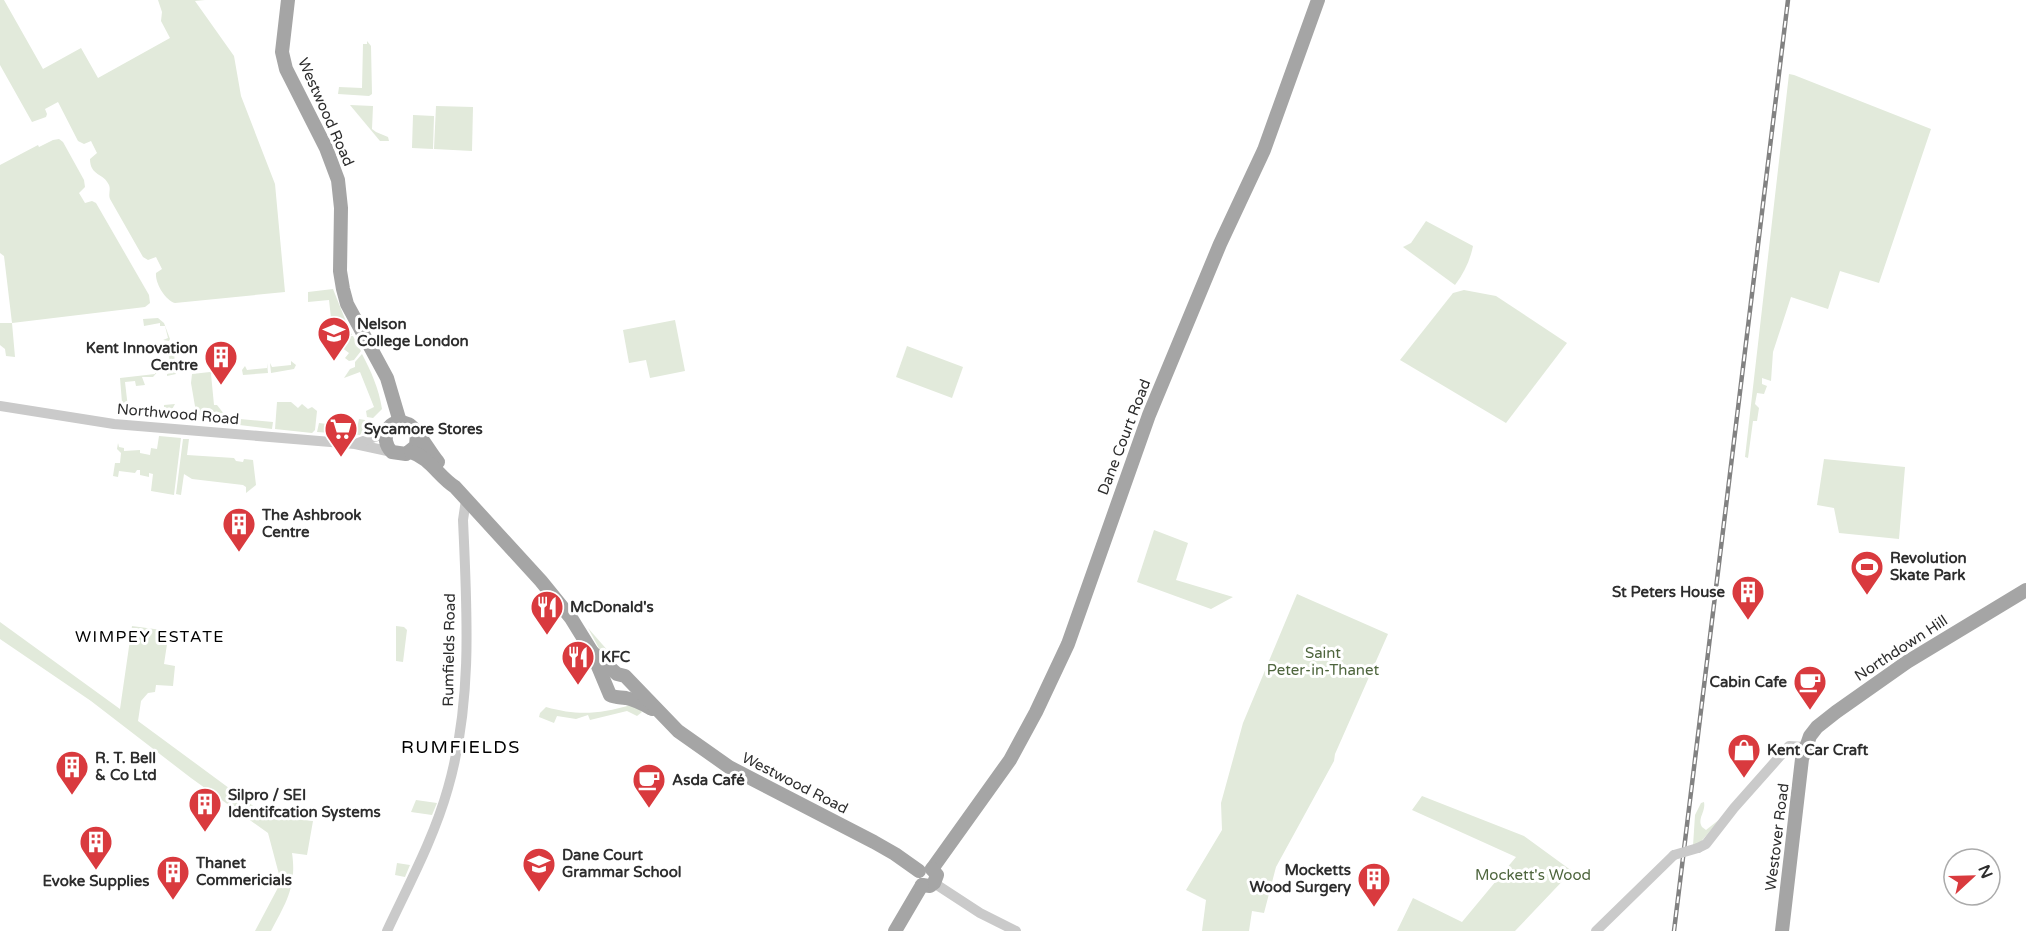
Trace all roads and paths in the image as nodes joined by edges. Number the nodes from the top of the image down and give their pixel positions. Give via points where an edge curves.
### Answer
1 (288, 0) edge
2 (1318, 0) edge
3 (382, 372) junction
4 (0, 406) edge
5 (400, 422) junction
6 (386, 432) junction
7 (417, 433) junction
8 (355, 444) junction
9 (392, 452) junction
10 (411, 452) junction
11 (455, 487) junction
12 (466, 500) junction
13 (2026, 590) edge
14 (612, 679) junction
15 (629, 682) junction
16 (623, 697) junction
17 (661, 715) junction
18 (1805, 747) junction
19 (927, 877) junction
20 (387, 931) edge
21 (895, 931) edge
22 (1016, 931) edge
23 (1596, 931) edge
24 (1782, 931) edge

1 - 3 main road, Westwood Road via 282,52 286,69 335,169 340,190 343,289
2 - 19 main road, Dane Court Road via 1264,150 1149,415 1061,660 1010,760
3 - 5 main road
3 - 6 main road via 388,410
4 - 8 street, Northwood Road via 114,424
5 - 6 main road
5 - 7 main road
6 - 8 street, Northwood Road
6 - 9 main road via 386,444
7 - 10 main road
7 - 11 main road
8 - 9 street, Northwood Road
9 - 10 main road
10 - 11 main road
11 - 12 main road
12 - 14 main road via 541,581
12 - 20 street, Rumfields Road via 466,676 455,761 439,817
13 - 18 main road, Northdown Hill via 1871,686 1817,727
14 - 15 main road via 625,676
14 - 16 main road via 607,690 610,695
15 - 16 main road via 630,689
15 - 17 main road, Westwood Road
16 - 17 main road, Westwood Road
17 - 19 main road, Westwood Road via 678,732 729,767 874,842
18 - 23 street, bridge via 1789,746 1706,844 1674,855
18 - 24 main road, Westover Road
19 - 21 main road, Dane Court Road
19 - 22 street via 980,913

